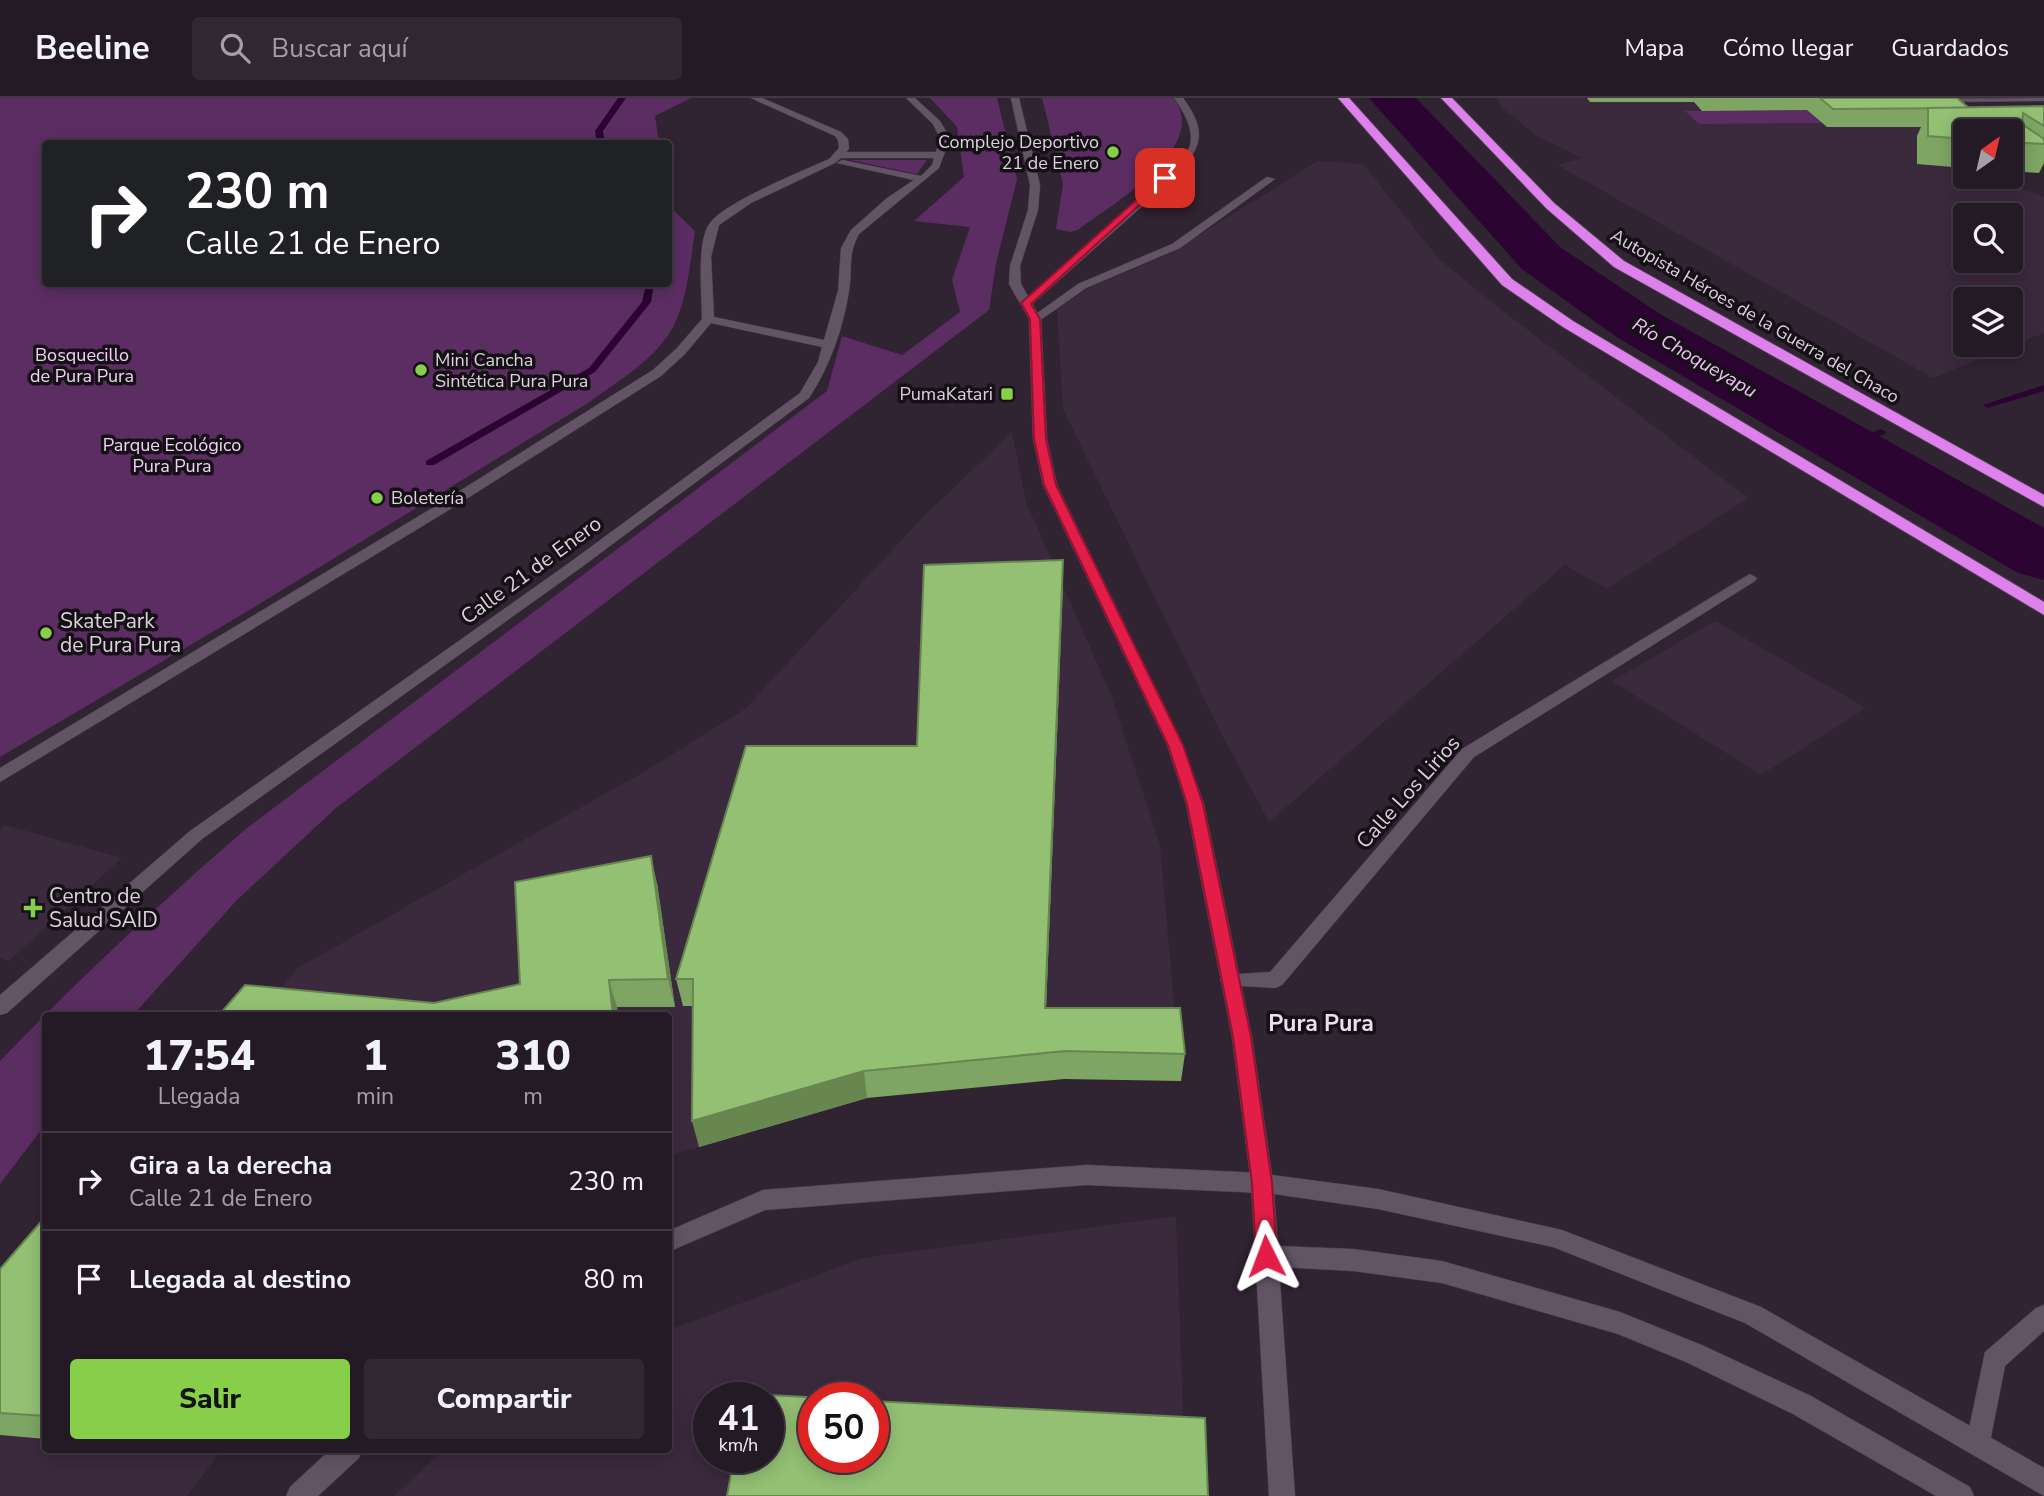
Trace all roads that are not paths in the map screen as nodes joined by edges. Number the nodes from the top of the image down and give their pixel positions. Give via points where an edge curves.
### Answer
1 (755, 98) edge
2 (910, 98) edge
3 (1015, 98) edge
4 (1178, 98) edge
5 (1343, 98) edge
6 (1446, 98) edge
7 (2008, 98) edge
8 (1946, 99) edge
9 (2044, 99) edge
10 (1958, 107) edge
11 (940, 155) junction
12 (835, 158) junction
13 (1270, 178) dead end
14 (923, 179) junction
15 (1026, 303) junction
16 (708, 319) junction
17 (1035, 319) junction
18 (827, 344) junction
19 (2044, 502) edge
20 (1750, 578) dead end
21 (2044, 610) edge
22 (0, 776) edge
23 (1230, 980) junction
24 (0, 1007) edge
25 (1262, 1183) junction
26 (672, 1240) edge
27 (1266, 1256) junction
28 (2044, 1316) edge
29 (1979, 1443) junction
30 (346, 1453) edge
31 (2044, 1483) edge
32 (299, 1496) edge
33 (1282, 1496) edge
34 (1961, 1496) edge

1 - 12 street via 838,134 845,149
2 - 11 street via 937,123 945,138
3 - 15 street via 1035,185 1033,210 1015,266 1015,284
4 - 15 street via 1190,116 1193,151
5 - 21 highway via 1507,282 1568,324
6 - 19 highway, Autopista Héroes de la Guerra del Chaco via 1577,232 1619,264
7 - 8 street
7 - 9 street
8 - 10 street
11 - 12 street
11 - 14 street, Calle 21 de Enero
12 - 14 street
12 - 16 street via 747,201 714,223 706,257
13 - 17 street via 1176,246 1082,286
14 - 18 street, Calle 21 de Enero via 855,232 846,248 844,291
15 - 17 street
16 - 18 street
16 - 22 street via 657,373
17 - 23 street via 1040,439 1050,485 1175,745 1195,804
18 - 24 street, Calle 21 de Enero via 824,362 806,396 197,835
20 - 23 street, Calle Los Lirios via 1468,753 1275,980
23 - 25 street
25 - 26 street via 1087,1175 763,1200
25 - 27 street
25 - 29 street via 1378,1199 1553,1237 1754,1315
27 - 33 street
27 - 34 street via 1353,1260 1441,1272 1620,1323 1802,1405
28 - 29 street via 1994,1360
29 - 31 street
30 - 32 street

